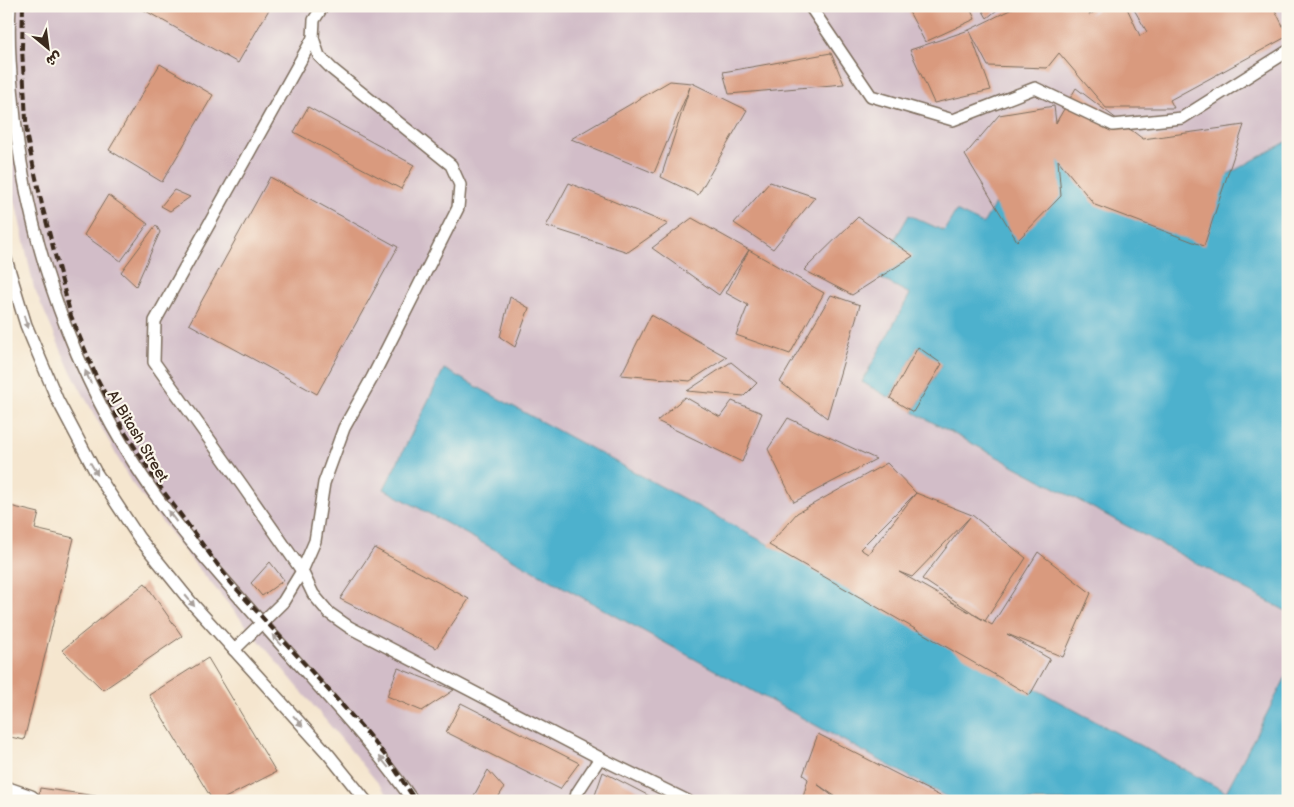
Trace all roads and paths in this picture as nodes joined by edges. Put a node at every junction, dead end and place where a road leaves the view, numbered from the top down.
1 (10, 6) edge
2 (323, 6) edge
3 (810, 6) edge
4 (313, 38) junction
5 (1288, 51) edge
6 (6, 259) edge
7 (302, 571) junction
8 (262, 624) junction
9 (234, 650) junction
10 (600, 758) junction
11 (6, 794) edge
12 (29, 801) edge
13 (366, 801) edge
14 (413, 801) edge
15 (575, 801) edge
16 (688, 801) edge

8 -> 1 lane, Al Bitash Street
2 - 4 lane
3 - 5 lane
4 - 7 lane
4 - 7 lane
6 -> 9 lane
7 - 8 lane
7 - 10 lane
8 - 9 lane
14 -> 8 lane, Al Bitash Street
9 -> 13 lane
10 - 15 lane
10 - 16 lane
11 - 12 street

